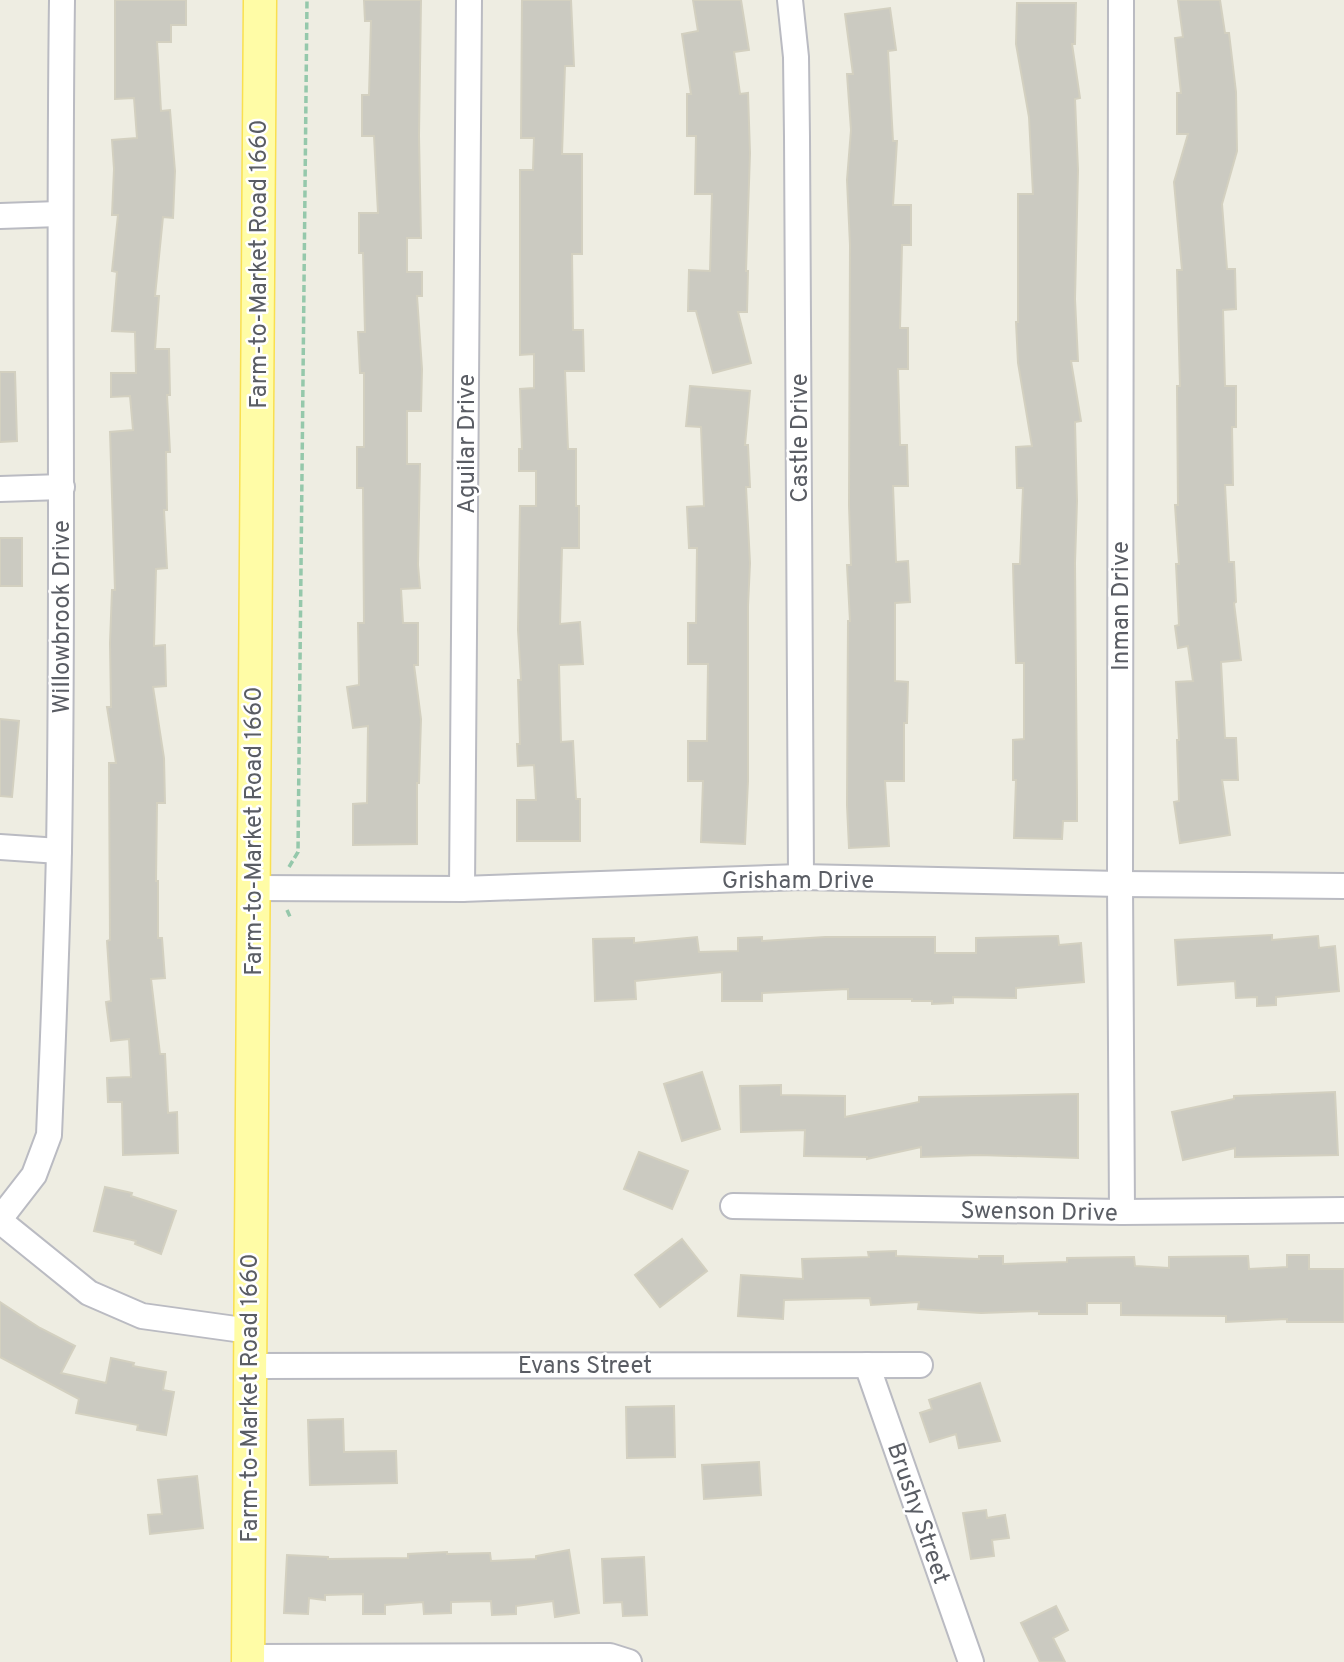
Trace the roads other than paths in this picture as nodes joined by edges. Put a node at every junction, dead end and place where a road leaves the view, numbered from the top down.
1 (62, 0) edge
2 (260, 0) edge
3 (469, 0) edge
4 (790, 0) edge
5 (1121, 0) edge
6 (59, 214) junction
7 (0, 216) edge
8 (62, 487) junction
9 (0, 489) edge
10 (0, 847) edge
11 (59, 850) junction
12 (802, 877) junction
13 (1120, 884) junction
14 (1344, 886) edge
15 (253, 888) junction
16 (462, 889) junction
17 (733, 1206) dead end
18 (1344, 1210) edge
19 (1122, 1212) junction
20 (0, 1220) edge
21 (250, 1331) junction
22 (867, 1365) junction
23 (920, 1365) dead end
24 (250, 1366) junction
25 (248, 1659) edge
26 (629, 1662) edge
27 (971, 1662) edge

1 - 6 street, Willowbrook Drive
2 - 15 main road, Farm-to-Market Road 1660
3 - 16 street, Aguilar Drive
4 - 12 street, Castle Drive
5 - 13 street, Inman Drive
6 - 7 street
6 - 8 street, Willowbrook Drive
8 - 9 street
8 - 11 street, Willowbrook Drive
10 - 11 street
11 - 20 street, Willowbrook Drive
12 - 13 street, Grisham Drive
12 - 16 street, Grisham Drive
13 - 14 street, Grisham Drive
13 - 19 street, Inman Drive
15 - 16 street, Grisham Drive
15 - 21 main road, Farm-to-Market Road 1660
17 - 19 street, Swenson Drive
18 - 19 street, Swenson Drive
20 - 21 street
21 - 24 main road, Farm-to-Market Road 1660
22 - 23 street, Evans Street
22 - 24 street, Evans Street
22 - 27 street, Brushy Street
24 - 25 main road, Farm-to-Market Road 1660
25 - 26 street

